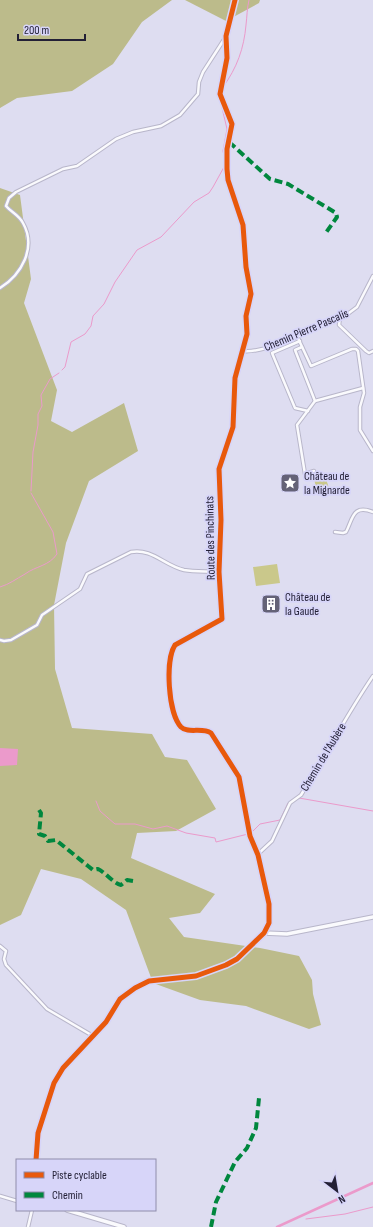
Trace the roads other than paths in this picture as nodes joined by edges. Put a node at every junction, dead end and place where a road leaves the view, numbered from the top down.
1 (235, 0) edge
2 (225, 38) junction
3 (373, 276) edge
4 (0, 288) edge
5 (340, 317) junction
6 (297, 336) junction
7 (300, 341) junction
8 (302, 347) junction
9 (243, 351) junction
10 (373, 351) edge
11 (311, 366) junction
12 (302, 369) junction
13 (363, 388) junction
14 (315, 401) junction
15 (308, 411) junction
16 (373, 451) edge
17 (314, 471) dead end
18 (373, 512) edge
19 (335, 532) dead end
20 (220, 572) junction
21 (0, 640) edge
22 (373, 676) edge
23 (257, 854) junction
24 (373, 917) edge
25 (264, 933) junction
26 (0, 946) edge
27 (93, 1036) junction
28 (36, 1159) edge
29 (0, 1196) edge
30 (16, 1201) edge
31 (32, 1211) edge
32 (70, 1211) edge
33 (28, 1227) edge
34 (124, 1227) edge

1 - 2 street, Route des Pinchinats
2 - 4 street
2 - 9 street, Route des Pinchinats
3 - 5 street, Chemin Pierre Pascalis
5 - 6 street, Chemin Pierre Pascalis
5 - 10 street
6 - 7 street
6 - 9 street, Chemin Pierre Pascalis
7 - 8 street
7 - 15 street
8 - 11 street
8 - 12 street
9 - 20 street, Route des Pinchinats
11 - 12 street
11 - 13 street
12 - 14 street
13 - 14 street
13 - 16 street
14 - 15 street
15 - 17 street
18 - 19 street
20 - 21 street
20 - 23 street, Route des Pinchinats
22 - 23 street, Chemin de l'Aubère
23 - 25 street, Route des Pinchinats
24 - 25 street
25 - 27 street, Route des Pinchinats
26 - 27 street
27 - 28 street, Route des Pinchinats
29 - 30 street
31 - 33 street
32 - 34 street

